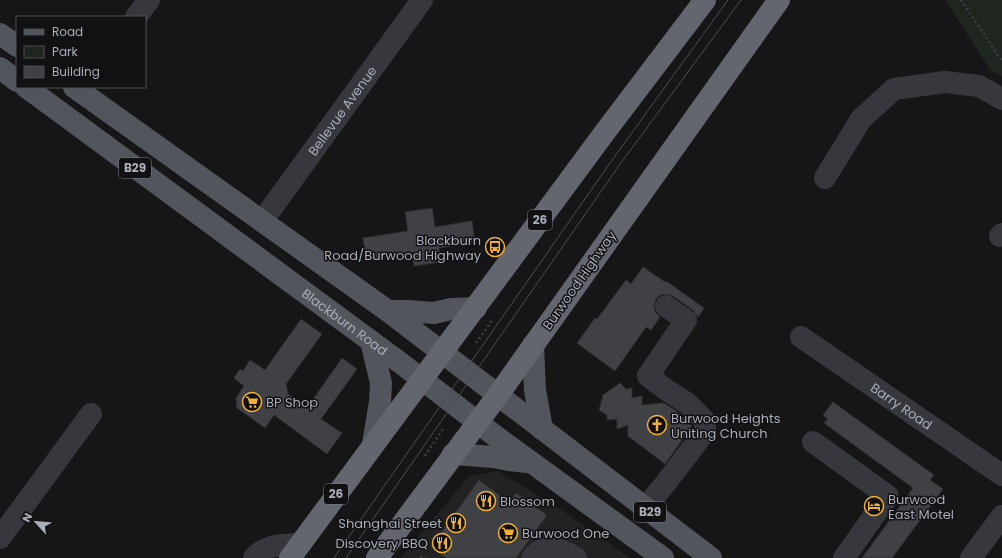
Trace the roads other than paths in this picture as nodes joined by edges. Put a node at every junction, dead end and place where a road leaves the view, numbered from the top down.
1 (149, 0) edge
2 (422, 0) edge
3 (705, 0) edge
4 (779, 0) edge
5 (137, 16) edge
6 (0, 34) edge
7 (16, 45) edge
8 (0, 68) edge
9 (16, 80) edge
10 (27, 88) edge
11 (80, 89) edge
12 (1002, 99) edge
13 (825, 178) dead end
14 (263, 220) junction
15 (666, 306) dead end
16 (388, 311) junction
17 (485, 313) junction
18 (801, 337) dead end
19 (371, 341) junction
20 (533, 345) junction
21 (442, 352) junction
22 (422, 379) junction
23 (498, 395) junction
24 (91, 414) dead end
25 (477, 422) junction
26 (542, 429) junction
27 (813, 442) dead end
28 (373, 444) junction
29 (454, 454) junction
30 (532, 463) junction
31 (1002, 475) edge
32 (645, 508) junction
33 (1002, 516) edge
34 (0, 538) edge
35 (295, 551) edge
36 (254, 558) edge
37 (377, 558) edge
38 (532, 558) edge
39 (576, 558) edge
40 (663, 558) edge
41 (711, 558) edge
42 (844, 558) edge
43 (971, 558) edge

1 - 5 street
2 - 14 street, Bellevue Avenue
3 - 17 highway, 26
4 - 20 highway, Burwood Highway
6 - 7 main road
8 - 9 main road
10 - 19 main road, Blackburn Road / B29
11 - 14 main road, B29
12 - 13 street
14 - 16 main road, B29
15 - 32 street
16 - 17 main road
16 - 21 main road, B29
17 - 21 highway, 26
18 - 31 street, Barry Road
19 - 22 main road, Blackburn Road / B29
19 - 28 main road
20 - 23 highway, Burwood Highway
20 - 26 main road
21 - 22 highway, 26
21 - 23 main road, B29
22 - 25 main road, Blackburn Road / B29
22 - 28 highway, 26
23 - 25 highway, Burwood Highway
23 - 26 main road, B29
24 - 34 street
25 - 29 highway, Burwood Highway
25 - 30 main road, Blackburn Road / B29
26 - 32 main road, B29
27 - 42 street
28 - 35 highway, 26
29 - 30 main road
29 - 37 highway, Burwood Highway
30 - 40 main road, Blackburn Road / B29
32 - 41 main road, B29
33 - 43 street
35 - 36 street
38 - 39 street

